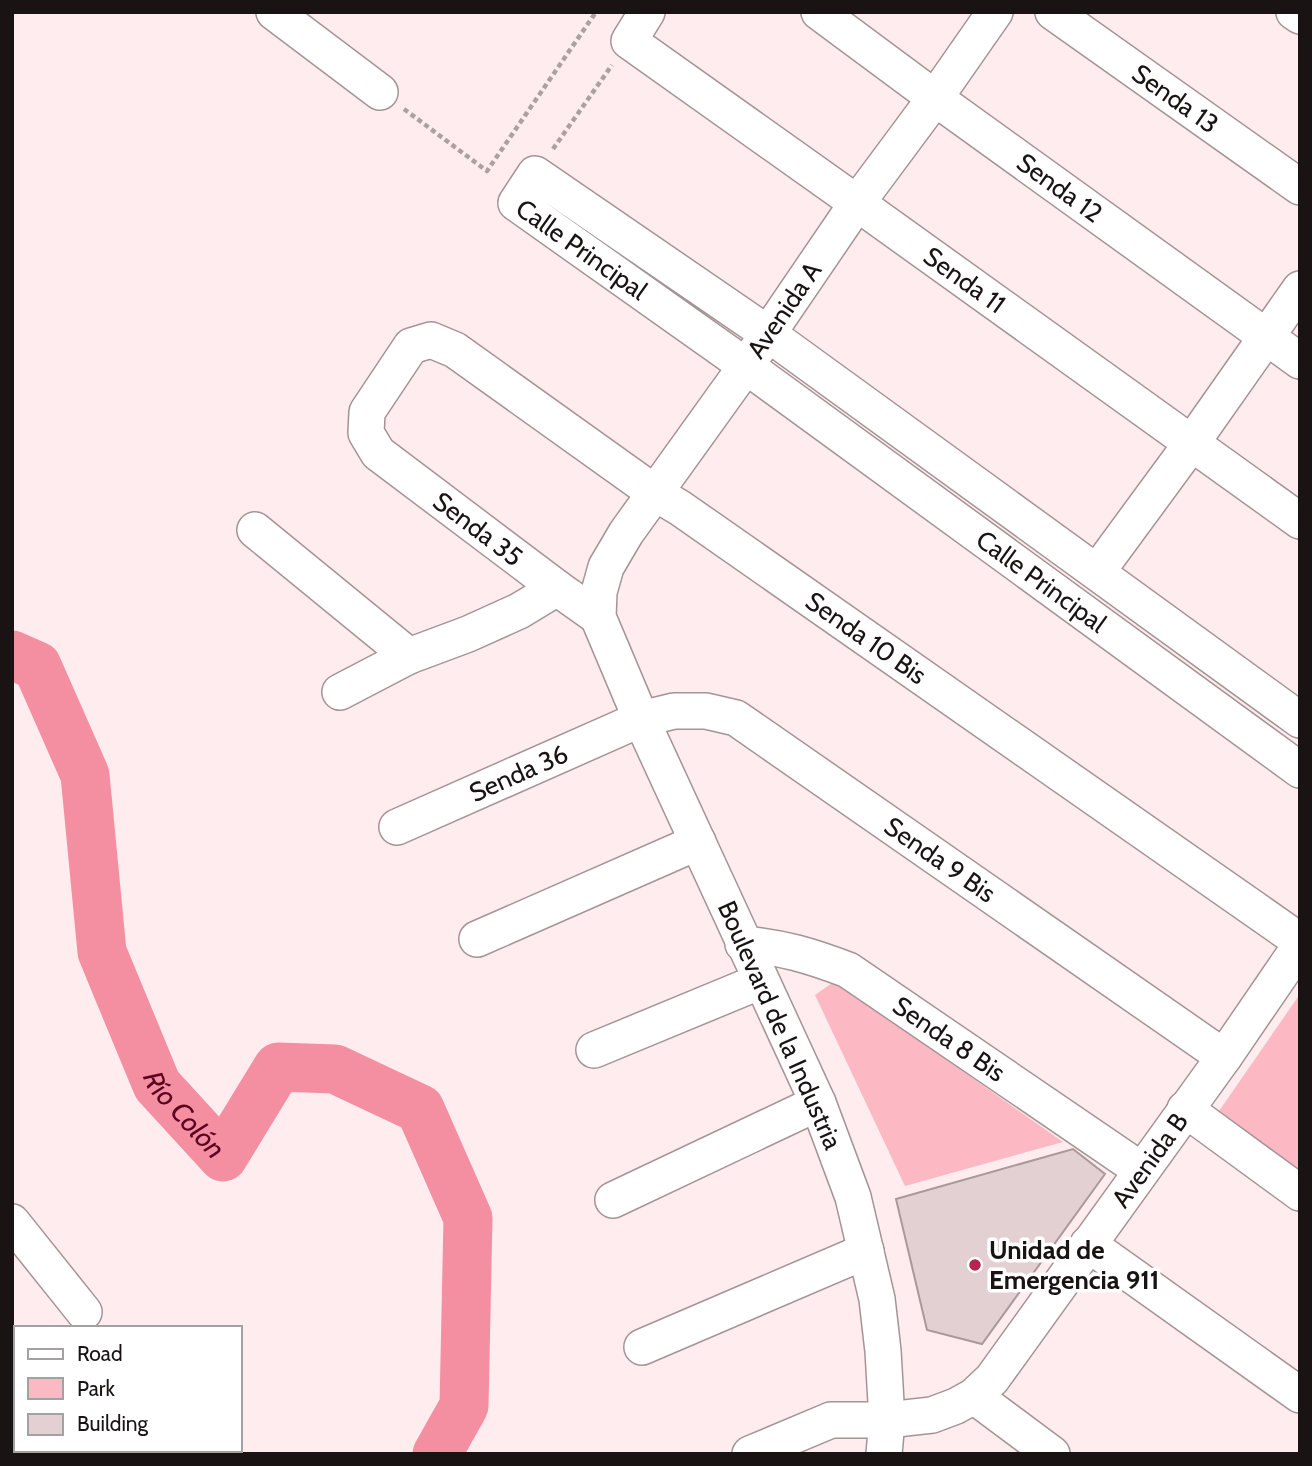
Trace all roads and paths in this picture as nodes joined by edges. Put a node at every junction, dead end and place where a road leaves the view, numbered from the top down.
1 (274, 12) edge
2 (596, 12) edge
3 (647, 12) edge
4 (818, 12) edge
5 (995, 12) edge
6 (1053, 12) edge
7 (1294, 12) edge
8 (1300, 16) edge
9 (629, 41) junction
10 (380, 92) joint
11 (934, 98) junction
12 (535, 174) junction
13 (1300, 187) edge
14 (858, 203) junction
15 (1300, 289) edge
16 (768, 333) junction
17 (1266, 337) junction
18 (430, 340) joint
19 (1300, 361) edge
20 (746, 366) junction
21 (1191, 443) junction
22 (655, 493) junction
23 (1300, 521) edge
24 (255, 530) dead end
25 (1097, 572) junction
26 (556, 588) junction
27 (598, 617) junction
28 (409, 656) junction
29 (340, 692) dead end
30 (641, 719) junction
31 (1300, 720) edge
32 (1300, 771) edge
33 (397, 827) dead end
34 (698, 842) junction
35 (477, 939) dead end
36 (743, 944) junction
37 (1296, 960) edge
38 (761, 981) junction
39 (594, 1050) dead end
40 (1224, 1057) junction
41 (818, 1103) junction
42 (1185, 1109) junction
43 (1141, 1170) junction
44 (1300, 1193) edge
45 (613, 1200) dead end
46 (12, 1222) edge
47 (1088, 1244) junction
48 (866, 1251) junction
49 (84, 1312) dead end
50 (642, 1347) dead end
51 (1300, 1395) edge
52 (974, 1396) junction
53 (886, 1437) edge
54 (750, 1454) edge
55 (1052, 1454) edge

1 - 10 street
2 - 10 path
3 - 9 street
4 - 11 street, Senda 12
5 - 11 street, Avenida A
6 - 13 street, Senda 13
7 - 8 street
9 - 12 path
9 - 14 street, Senda 11
11 - 14 street, Avenida A
11 - 17 street, Senda 12
12 - 16 street, Calle Principal
12 - 20 street, Calle Principal
14 - 16 street, Avenida A
14 - 21 street, Senda 11
15 - 17 street
16 - 20 street, Avenida A
16 - 25 street, Calle Principal
17 - 19 street, Senda 12
17 - 21 street
18 - 22 street, Senda 10 Bis
18 - 26 street, Senda 35
20 - 22 street, Avenida A
20 - 32 street, Calle Principal
21 - 23 street, Senda 11
21 - 25 street
22 - 27 street, Avenida A
22 - 37 street, Senda 10 Bis
24 - 28 street
25 - 31 street, Calle Principal
26 - 27 street, Senda 35
26 - 28 street
27 - 30 street, Boulevard de la Industria
28 - 29 street
30 - 33 street, Senda 36
30 - 34 street, Boulevard de la Industria
30 - 40 street, Senda 9 Bis
34 - 35 street
34 - 36 street, Boulevard de la Industria
36 - 38 street, Boulevard de la Industria
36 - 43 street, Senda 8 Bis
37 - 40 street, Avenida B
38 - 39 street
38 - 41 street, Boulevard de la Industria
40 - 42 street, Avenida B
41 - 45 street
41 - 48 street, Boulevard de la Industria
42 - 43 street, Avenida B
42 - 44 street
43 - 47 street, Avenida B
46 - 49 street
47 - 51 street
47 - 52 street, Avenida B
48 - 50 street
48 - 53 street, Boulevard de la Industria
52 - 53 street, Avenida B
52 - 55 street
53 - 54 street, Avenida B

